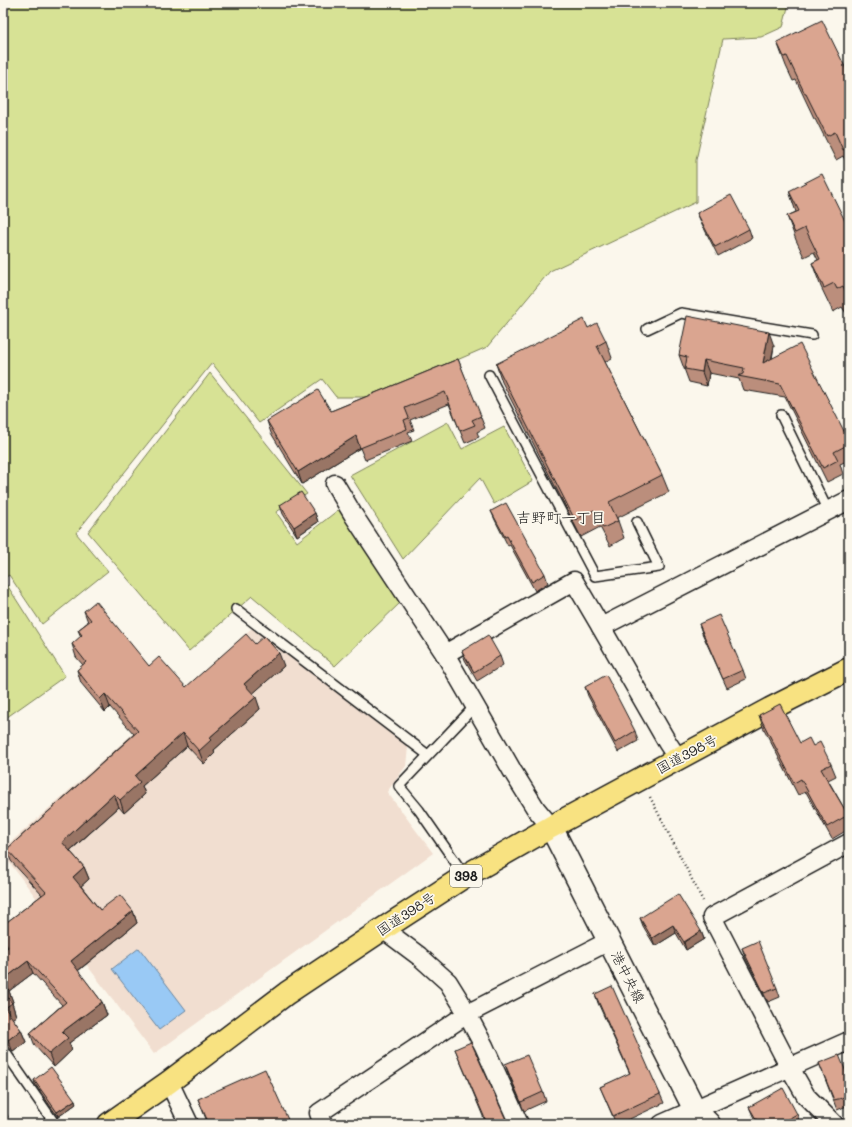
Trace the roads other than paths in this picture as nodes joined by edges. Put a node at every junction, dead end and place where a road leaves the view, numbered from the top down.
1 (647, 329) dead end
2 (812, 335) dead end
3 (489, 375) dead end
4 (781, 415) dead end
5 (335, 484) dead end
6 (849, 500) edge
7 (828, 511) junction
8 (637, 522) dead end
9 (236, 609) dead end
10 (601, 627) junction
11 (445, 654) junction
12 (849, 669) edge
13 (475, 706) junction
14 (428, 755) junction
15 (678, 759) junction
16 (551, 827) junction
17 (849, 843) edge
18 (465, 876) junction
19 (383, 929) junction
20 (609, 941) junction
21 (467, 1014) junction
22 (849, 1041) edge
23 (3, 1049) edge
24 (790, 1068) junction
25 (169, 1082) junction
26 (702, 1117) edge
27 (55, 1124) edge
28 (109, 1124) edge
29 (189, 1124) edge
30 (323, 1124) edge
31 (519, 1124) edge
32 (662, 1124) edge
33 (834, 1124) edge

1 - 2 lane
3 - 8 lane
4 - 7 lane
5 - 11 street
6 - 7 street
7 - 10 street
9 - 14 lane
10 - 11 street
10 - 15 street
11 - 13 street
12 - 15 highway, 国道398号 / 398
13 - 14 lane
13 - 16 street
14 - 18 lane
15 - 16 highway, 国道398号 / 398
16 - 18 highway, 国道398号 / 398
16 - 20 street, 港中央線
17 - 24 street
18 - 19 highway, 国道398号 / 398
19 - 21 street
19 - 25 highway, 国道398号 / 398
20 - 21 street
20 - 26 street, 港中央線
21 - 30 street
21 - 31 street
22 - 24 street
23 - 27 lane
24 - 26 street
24 - 33 street
25 - 28 highway, 国道398号 / 398
25 - 29 street
26 - 32 street

